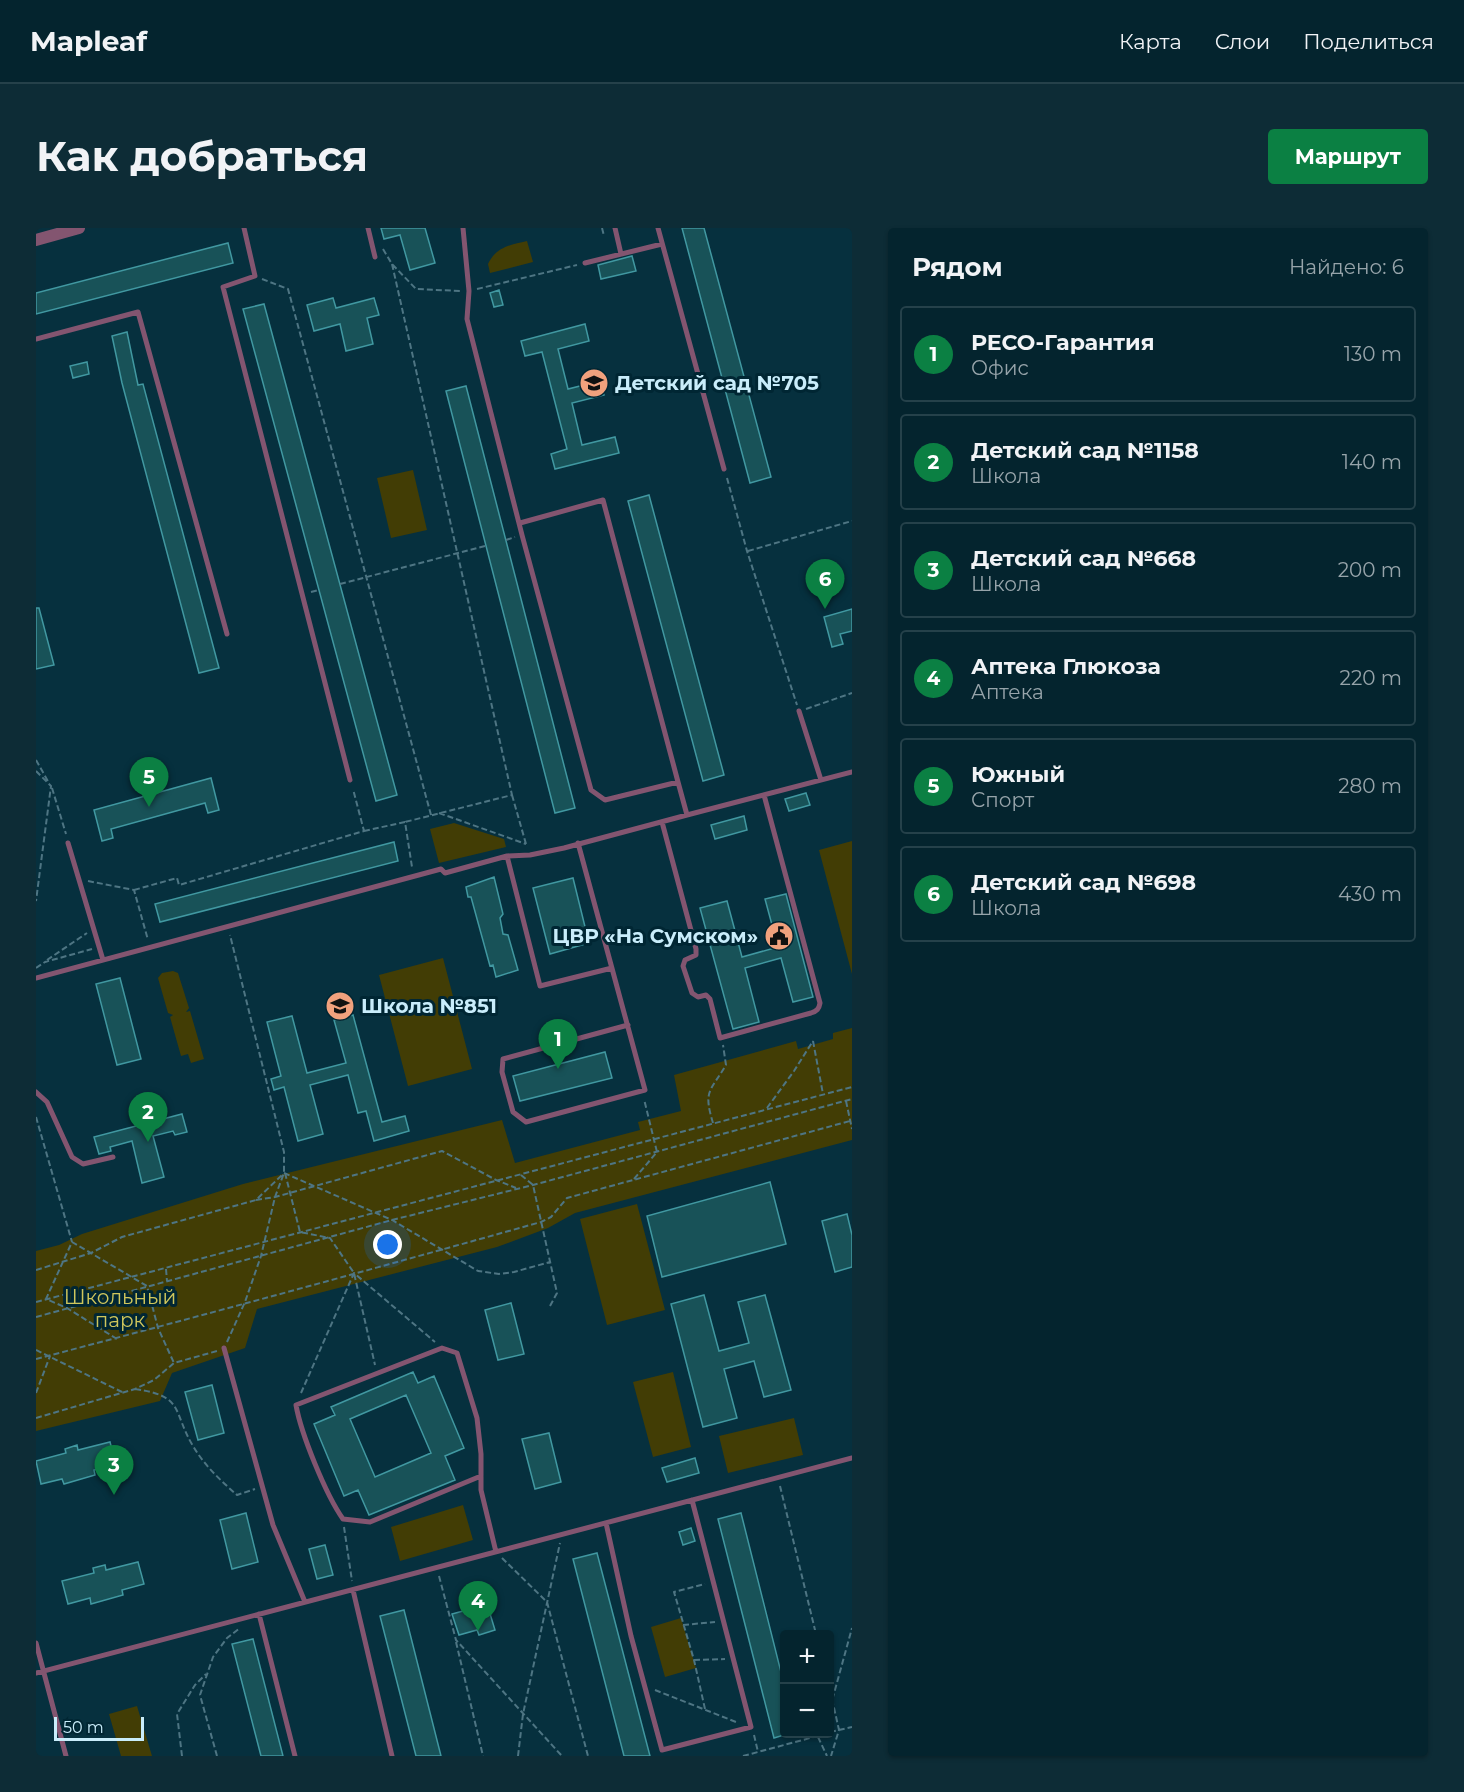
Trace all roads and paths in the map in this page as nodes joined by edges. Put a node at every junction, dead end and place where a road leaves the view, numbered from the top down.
1 (79, 228) edge
2 (244, 228) edge
3 (368, 228) edge
4 (463, 228) edge
5 (602, 228) edge
6 (615, 228) edge
7 (658, 228) edge
8 (604, 236) dead end
9 (36, 240) edge
10 (662, 244) junction
11 (621, 254) junction
12 (375, 257) dead end
13 (585, 263) dead end
14 (392, 264) dead end
15 (255, 276) junction
16 (36, 339) edge
17 (724, 469) joint
18 (852, 521) edge
19 (520, 523) junction
20 (485, 546) dead end
21 (747, 551) junction
22 (456, 554) junction
23 (368, 577) junction
24 (340, 584) dead end
25 (227, 634) dead end
26 (852, 693) edge
27 (799, 711) junction
28 (36, 760) edge
29 (36, 771) edge
30 (852, 772) edge
31 (351, 780) joint
32 (821, 780) junction
33 (678, 782) junction
34 (51, 786) junction
35 (512, 795) junction
36 (764, 795) junction
37 (439, 813) junction
38 (431, 815) junction
39 (687, 815) junction
40 (405, 822) junction
41 (662, 822) junction
42 (364, 831) junction
43 (68, 843) joint
44 (526, 843) junction
45 (578, 843) junction
46 (530, 855) junction
47 (507, 856) junction
48 (414, 876) junction
49 (79, 880) junction
50 (134, 890) junction
51 (36, 902) edge
52 (227, 926) junction
53 (94, 929) junction
54 (99, 946) junction
55 (150, 947) junction
56 (103, 960) junction
57 (45, 962) junction
58 (36, 968) edge
59 (612, 968) junction
60 (36, 978) edge
61 (628, 1025) junction
62 (720, 1038) junction
63 (852, 1087) edge
64 (645, 1090) junction
65 (36, 1092) edge
66 (823, 1094) junction
67 (852, 1099) edge
68 (846, 1101) junction
69 (765, 1109) junction
70 (36, 1117) edge
71 (850, 1121) junction
72 (713, 1123) junction
73 (852, 1129) edge
74 (654, 1138) junction
75 (657, 1152) junction
76 (113, 1157) dead end
77 (284, 1173) junction
78 (520, 1175) junction
79 (496, 1180) junction
80 (634, 1180) junction
81 (312, 1185) junction
82 (533, 1185) junction
83 (516, 1188) junction
84 (290, 1192) junction
85 (275, 1197) junction
86 (256, 1200) junction
87 (374, 1212) junction
88 (392, 1220) junction
89 (541, 1222) junction
90 (300, 1232) junction
91 (330, 1238) junction
92 (72, 1242) junction
93 (265, 1242) junction
94 (441, 1250) junction
95 (91, 1253) junction
96 (261, 1256) junction
97 (62, 1262) junction
98 (550, 1262) junction
99 (166, 1268) junction
100 (36, 1270) edge
101 (354, 1273) junction
102 (130, 1277) junction
103 (166, 1281) junction
104 (147, 1286) junction
105 (46, 1299) junction
106 (36, 1302) edge
107 (245, 1302) junction
108 (550, 1306) dead end
109 (67, 1308) junction
110 (36, 1317) edge
111 (159, 1328) junction
112 (117, 1339) junction
113 (224, 1348) junction
114 (442, 1348) junction
115 (36, 1350) edge
116 (50, 1356) junction
117 (36, 1359) edge
118 (174, 1363) junction
119 (377, 1374) junction
120 (135, 1389) junction
121 (122, 1392) junction
122 (36, 1393) edge
123 (296, 1405) junction
124 (36, 1418) edge
125 (852, 1458) edge
126 (481, 1476) junction
127 (778, 1478) junction
128 (262, 1485) junction
129 (692, 1500) junction
130 (343, 1519) junction
131 (606, 1522) junction
132 (561, 1534) junction
133 (496, 1552) junction
134 (437, 1567) junction
135 (706, 1584) dead end
136 (353, 1590) junction
137 (305, 1602) junction
138 (548, 1602) junction
139 (259, 1614) junction
140 (724, 1621) junction
141 (683, 1625) junction
142 (243, 1626) dead end
143 (852, 1628) edge
144 (815, 1630) edge
145 (456, 1640) junction
146 (36, 1644) edge
147 (734, 1659) junction
148 (694, 1660) junction
149 (44, 1670) junction
150 (208, 1672) junction
151 (36, 1673) edge
152 (644, 1686) junction
153 (834, 1695) edge
154 (705, 1709) junction
155 (834, 1710) edge
156 (523, 1714) junction
157 (852, 1726) edge
158 (749, 1727) junction
159 (839, 1730) junction
160 (834, 1731) edge
161 (805, 1738) edge
162 (817, 1738) edge
163 (758, 1752) junction
164 (66, 1756) edge
165 (182, 1756) edge
166 (217, 1756) edge
167 (296, 1756) edge
168 (392, 1756) edge
169 (483, 1756) edge
170 (518, 1756) edge
171 (562, 1756) edge
172 (588, 1756) edge
173 (743, 1756) edge
174 (829, 1756) edge

1 - 9 street
2 - 15 lane
3 - 12 lane
4 - 19 lane
5 - 8 path
6 - 11 lane
7 - 10 lane
10 - 11 lane
10 - 17 lane
11 - 13 lane
14 - 22 path
15 - 23 path
15 - 31 lane
16 - 25 lane
17 - 21 path
18 - 21 path
19 - 33 lane
19 - 33 lane
20 - 22 path
21 - 27 path
22 - 23 path
22 - 35 path
23 - 24 path
23 - 38 path
26 - 27 path
27 - 32 lane
28 - 34 path
29 - 34 path
30 - 32 lane
31 - 42 path
32 - 36 lane
33 - 39 lane
34 - 43 path
34 - 51 path
35 - 37 path
35 - 44 path
36 - 39 lane
36 - 62 lane
37 - 38 path
37 - 44 path
38 - 40 path
39 - 41 lane
40 - 42 path
40 - 48 path
41 - 45 lane
41 - 62 lane
42 - 50 path
43 - 49 lane
44 - 46 path
45 - 46 lane
45 - 59 lane
46 - 47 lane
47 - 48 lane
47 - 59 lane
48 - 52 lane
49 - 50 path
49 - 53 lane
50 - 55 path
52 - 55 lane
52 - 77 path
53 - 54 lane
53 - 57 path
54 - 56 lane
54 - 57 path
55 - 56 lane
56 - 60 lane
57 - 58 path
59 - 61 lane
61 - 64 lane
61 - 64 lane
62 - 72 path
63 - 66 path
64 - 74 path
65 - 76 lane
66 - 69 path
66 - 69 path
67 - 68 path
68 - 71 path
68 - 75 path
69 - 72 path
70 - 92 path
71 - 73 path
71 - 80 path
72 - 74 path
74 - 75 path
74 - 78 path
75 - 80 path
75 - 82 path
77 - 81 path
77 - 84 path
77 - 85 path
77 - 86 path
78 - 79 path
78 - 82 path
79 - 81 path
79 - 83 path
79 - 87 path
80 - 89 path
81 - 84 path
81 - 87 path
82 - 83 path
82 - 89 path
83 - 88 path
84 - 85 path
84 - 90 path
85 - 86 path
85 - 93 path
86 - 95 path
87 - 88 path
87 - 90 path
88 - 91 path
88 - 94 path
89 - 94 path
89 - 98 path
90 - 91 path
90 - 93 path
91 - 96 path
91 - 101 path
92 - 95 path
92 - 97 path
93 - 96 path
93 - 99 path
94 - 98 path
94 - 101 path
95 - 97 path
95 - 102 path
96 - 103 path
96 - 107 path
97 - 100 path
97 - 105 path
98 - 108 path
99 - 102 path
99 - 103 path
101 - 107 path
101 - 114 path
101 - 119 path
101 - 123 path
102 - 104 path
102 - 105 path
103 - 104 path
104 - 109 path
104 - 111 path
105 - 106 path
105 - 109 path
107 - 111 path
107 - 113 path
109 - 110 path
109 - 112 path
111 - 112 path
111 - 118 path
112 - 116 path
113 - 118 path
113 - 128 lane
114 - 119 lane
114 - 126 lane
115 - 116 path
116 - 117 path
116 - 121 path
116 - 122 path
118 - 120 path
119 - 123 lane
120 - 121 path
120 - 128 path
121 - 124 path
123 - 130 lane
125 - 127 lane
126 - 130 lane
126 - 133 lane
127 - 129 lane
127 - 144 path
128 - 137 lane
129 - 131 lane
129 - 140 lane
130 - 136 path
131 - 132 lane
131 - 152 lane
132 - 133 lane
132 - 138 path
133 - 134 lane
133 - 138 path
134 - 136 lane
134 - 145 path
135 - 141 path
136 - 137 lane
136 - 168 lane
137 - 139 lane
138 - 156 path
138 - 172 path
139 - 149 lane
139 - 167 lane
140 - 141 path
140 - 147 lane
141 - 148 path
142 - 150 path
143 - 153 path
145 - 156 path
145 - 169 path
146 - 149 lane
147 - 148 path
147 - 158 lane
148 - 154 path
149 - 151 lane
149 - 164 lane
150 - 165 path
150 - 166 path
152 - 154 path
152 - 158 lane
154 - 158 path
155 - 159 path
156 - 170 path
156 - 171 path
157 - 159 path
158 - 163 path
159 - 160 path
159 - 174 path
161 - 163 path
162 - 174 path
163 - 173 path

